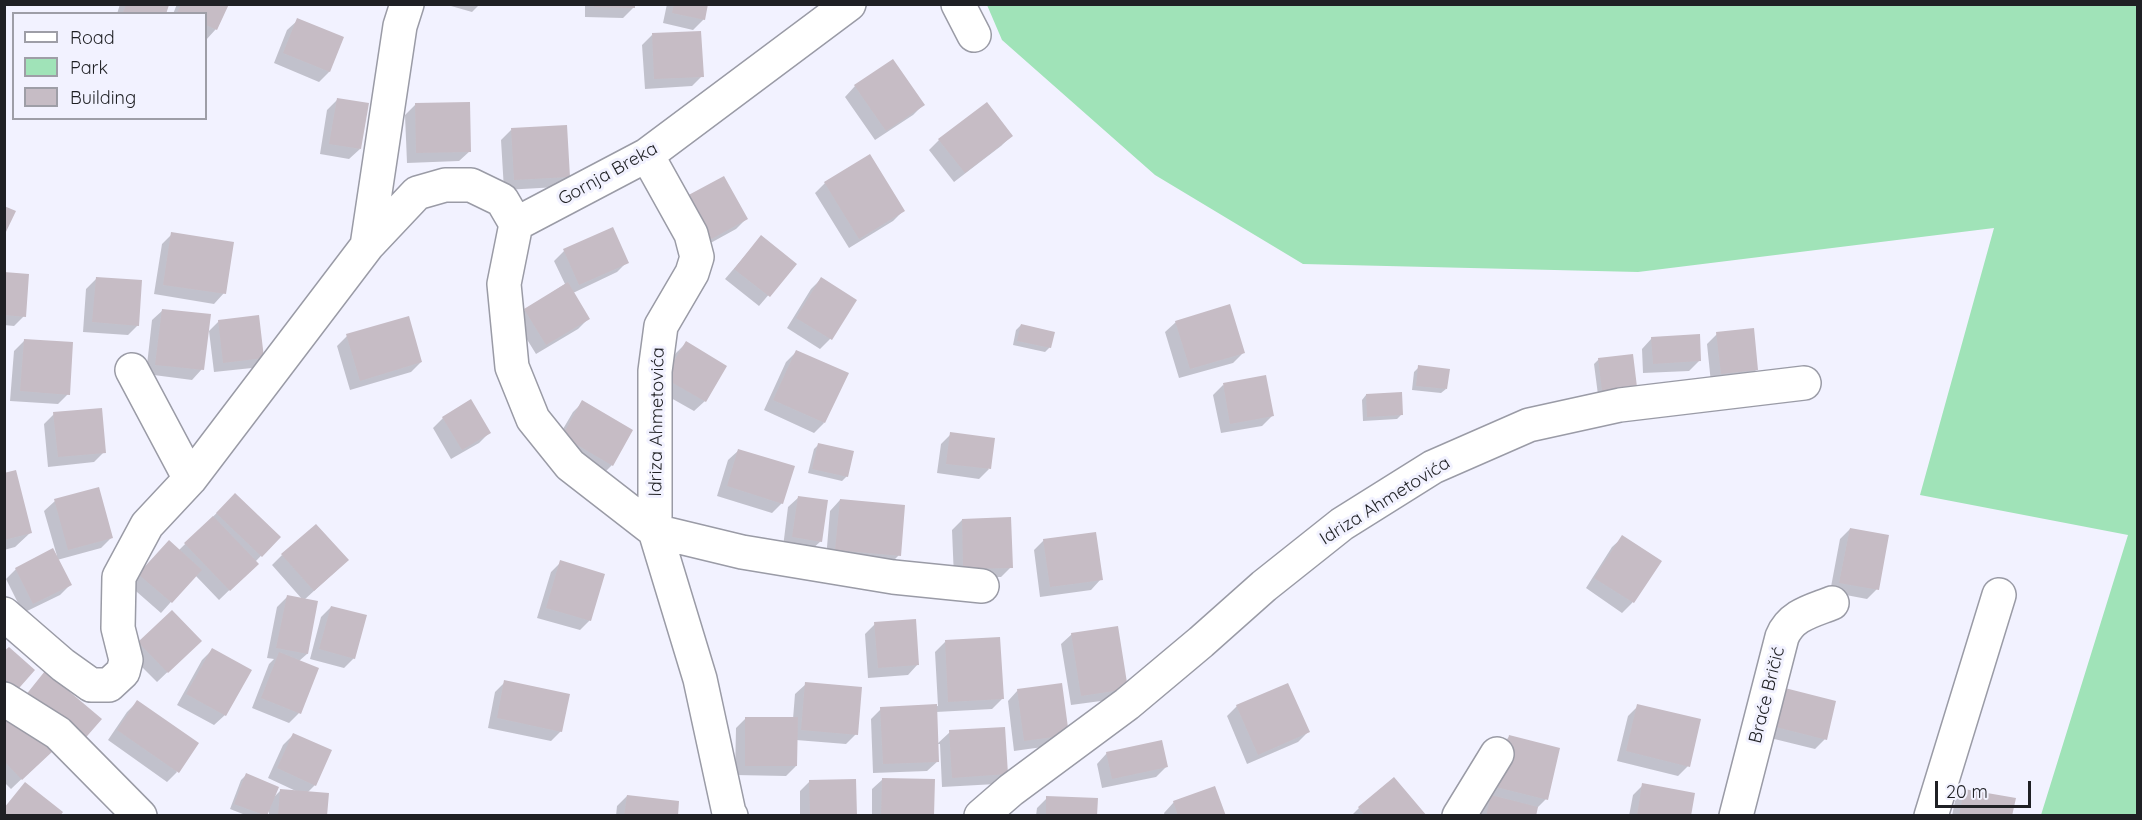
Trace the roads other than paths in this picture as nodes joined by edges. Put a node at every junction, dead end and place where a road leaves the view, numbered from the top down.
1 (849, 4) edge
2 (958, 4) edge
3 (399, 12) edge
4 (974, 34) dead end
5 (646, 155) junction
6 (516, 224) junction
7 (367, 246) junction
8 (132, 370) dead end
9 (1804, 383) dead end
10 (190, 479) junction
11 (655, 531) junction
12 (982, 586) dead end
13 (1999, 596) dead end
14 (1832, 603) dead end
15 (4, 614) edge
16 (4, 699) edge
17 (1497, 754) dead end
18 (140, 816) edge
19 (731, 816) edge
20 (981, 816) edge
21 (1459, 816) edge
22 (1736, 816) edge
23 (1930, 816) edge

1 - 5 street, Gornja Breka
2 - 4 street
3 - 7 street
5 - 6 street, Gornja Breka
5 - 11 street, Idriza Ahmetovića
6 - 7 street
6 - 11 street, Idriza Ahmetovića
7 - 10 street
8 - 10 street
9 - 20 street, Idriza Ahmetovića
10 - 15 street
11 - 12 street, Idriza Ahmetovića
11 - 19 street, Idriza Ahmetovića
13 - 23 street
14 - 22 street, Braće Bričić
16 - 18 street
17 - 21 street

